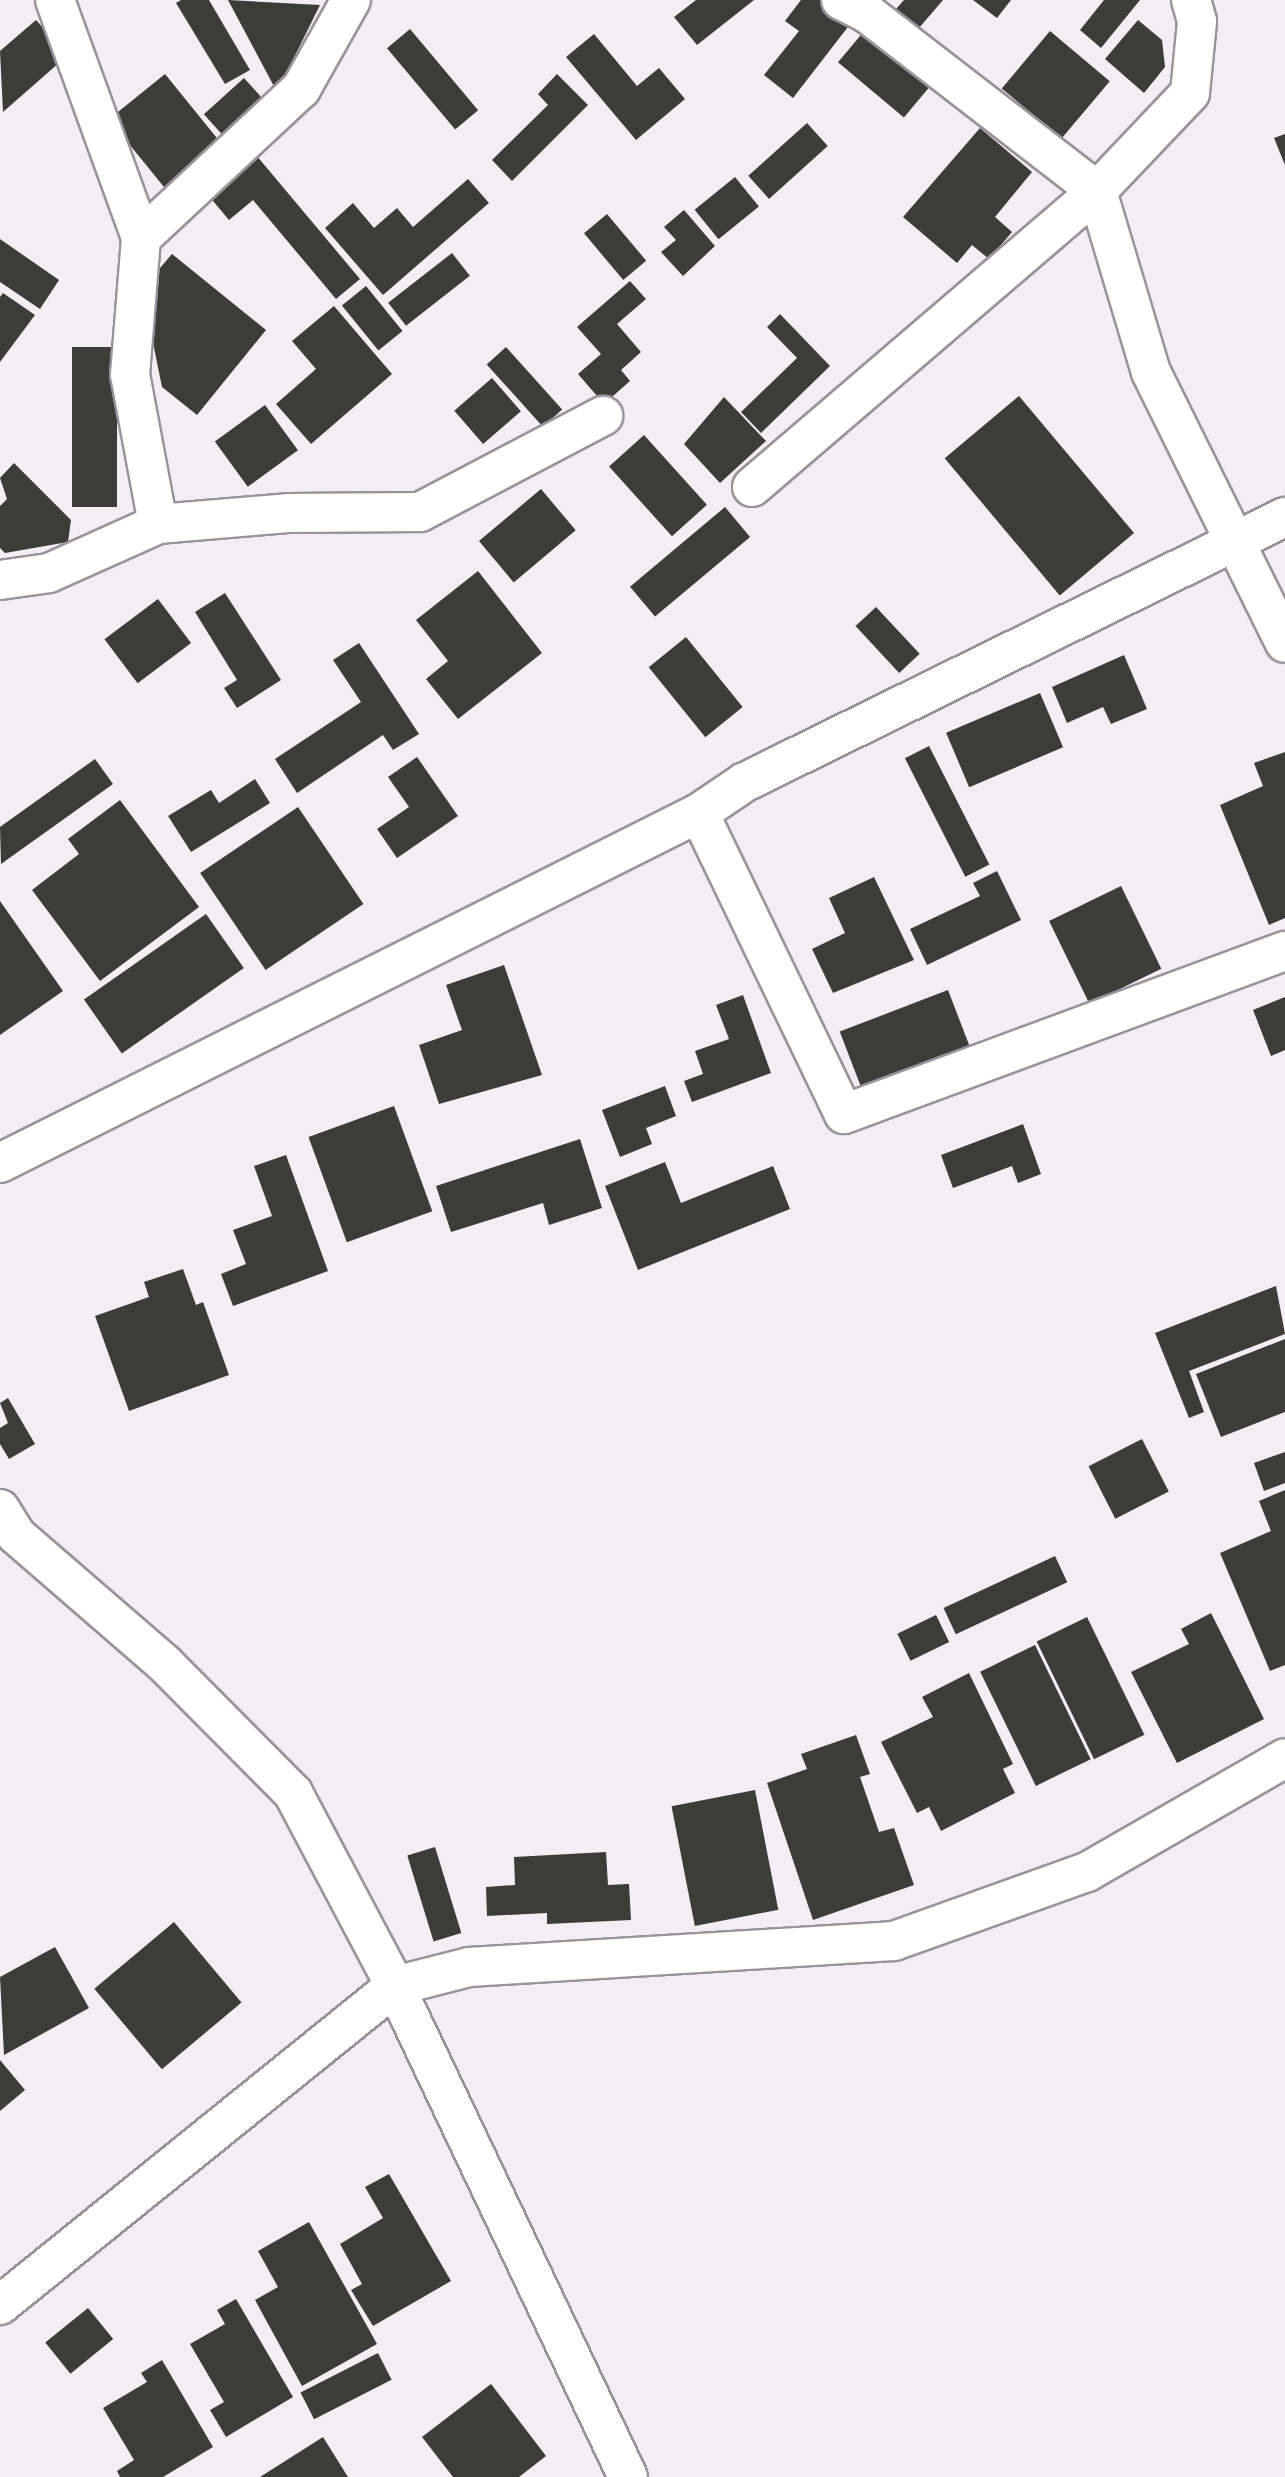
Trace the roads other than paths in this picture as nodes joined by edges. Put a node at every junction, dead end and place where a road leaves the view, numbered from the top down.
1 (55, 0) edge
2 (351, 0) edge
3 (841, 0) edge
4 (1191, 0) edge
5 (1097, 191) junction
6 (141, 238) junction
7 (603, 416) dead end
8 (752, 487) dead end
9 (1285, 517) edge
10 (158, 524) junction
11 (1233, 539) junction
12 (0, 580) edge
13 (1285, 643) edge
14 (699, 813) junction
15 (1285, 951) edge
16 (0, 1163) edge
17 (5, 1530) edge
18 (1285, 1758) edge
19 (395, 1986) junction
20 (0, 2305) edge
21 (628, 2477) edge

1 - 6 street
2 - 6 street
3 - 5 street
4 - 5 street
5 - 8 street
5 - 11 street
6 - 10 street
7 - 10 street
9 - 11 street
10 - 12 street
11 - 13 street
11 - 14 street
14 - 15 street
14 - 16 street
17 - 19 street
18 - 19 street
19 - 20 street
19 - 21 street

